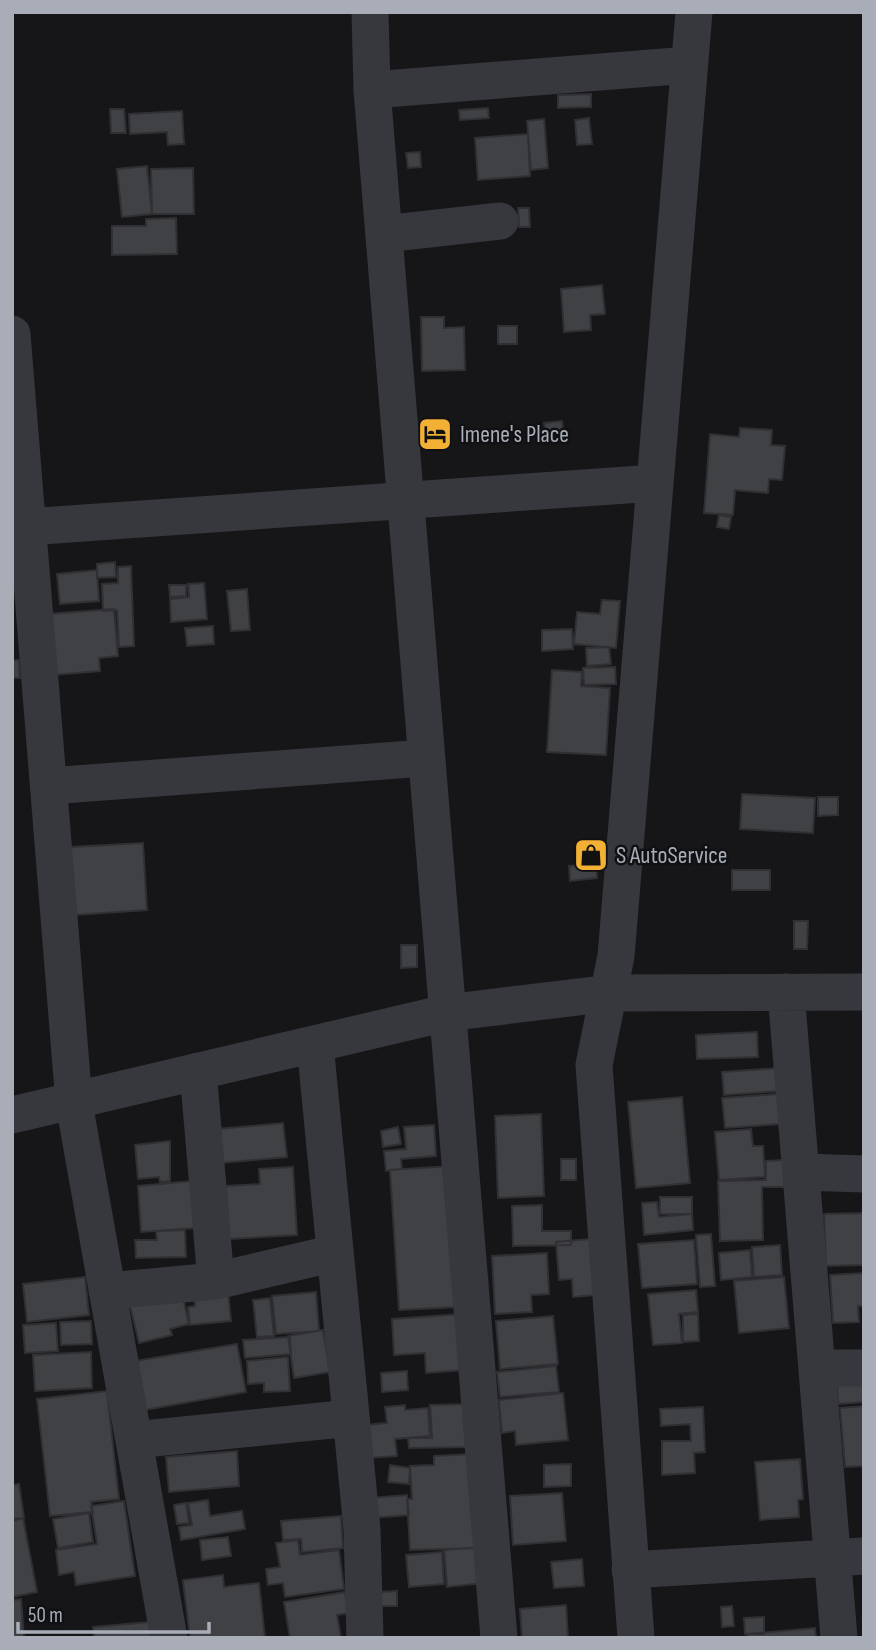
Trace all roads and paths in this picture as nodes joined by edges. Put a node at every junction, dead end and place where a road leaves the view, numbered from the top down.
1 (370, 12) edge
2 (694, 12) edge
3 (689, 65) junction
4 (372, 90) junction
5 (500, 221) dead end
6 (384, 234) junction
7 (12, 334) edge
8 (655, 483) junction
9 (405, 500) junction
10 (20, 527) edge
11 (425, 758) junction
12 (49, 786) junction
13 (786, 992) junction
14 (864, 992) edge
15 (611, 993) junction
16 (446, 1013) junction
17 (314, 1044) junction
18 (198, 1070) junction
19 (74, 1103) junction
20 (12, 1115) edge
21 (802, 1172) junction
22 (864, 1174) edge
23 (335, 1253) junction
24 (216, 1281) junction
25 (107, 1290) junction
26 (817, 1368) junction
27 (864, 1368) edge
28 (351, 1418) junction
29 (134, 1440) junction
30 (848, 1556) edge
31 (630, 1570) junction
32 (169, 1638) edge
33 (365, 1638) edge
34 (499, 1638) edge
35 (636, 1638) edge
36 (839, 1638) edge

1 - 4 street
2 - 3 street
3 - 4 street
3 - 8 street
4 - 6 street
5 - 6 street
6 - 9 street
7 - 10 street
8 - 9 street
8 - 15 street
9 - 10 street
9 - 11 street
10 - 12 street
11 - 12 street
11 - 16 street
12 - 19 street
13 - 14 street
13 - 15 street
13 - 21 street
15 - 16 street
15 - 31 street
16 - 17 street
16 - 34 street
17 - 18 street
17 - 23 street
18 - 19 street
18 - 24 street
19 - 20 street
19 - 25 street
21 - 22 street
21 - 26 street
23 - 24 street
23 - 28 street
24 - 25 street
25 - 29 street
26 - 27 street
26 - 30 street
28 - 29 street
28 - 33 street
29 - 32 street
30 - 31 street
30 - 36 street
31 - 35 street

